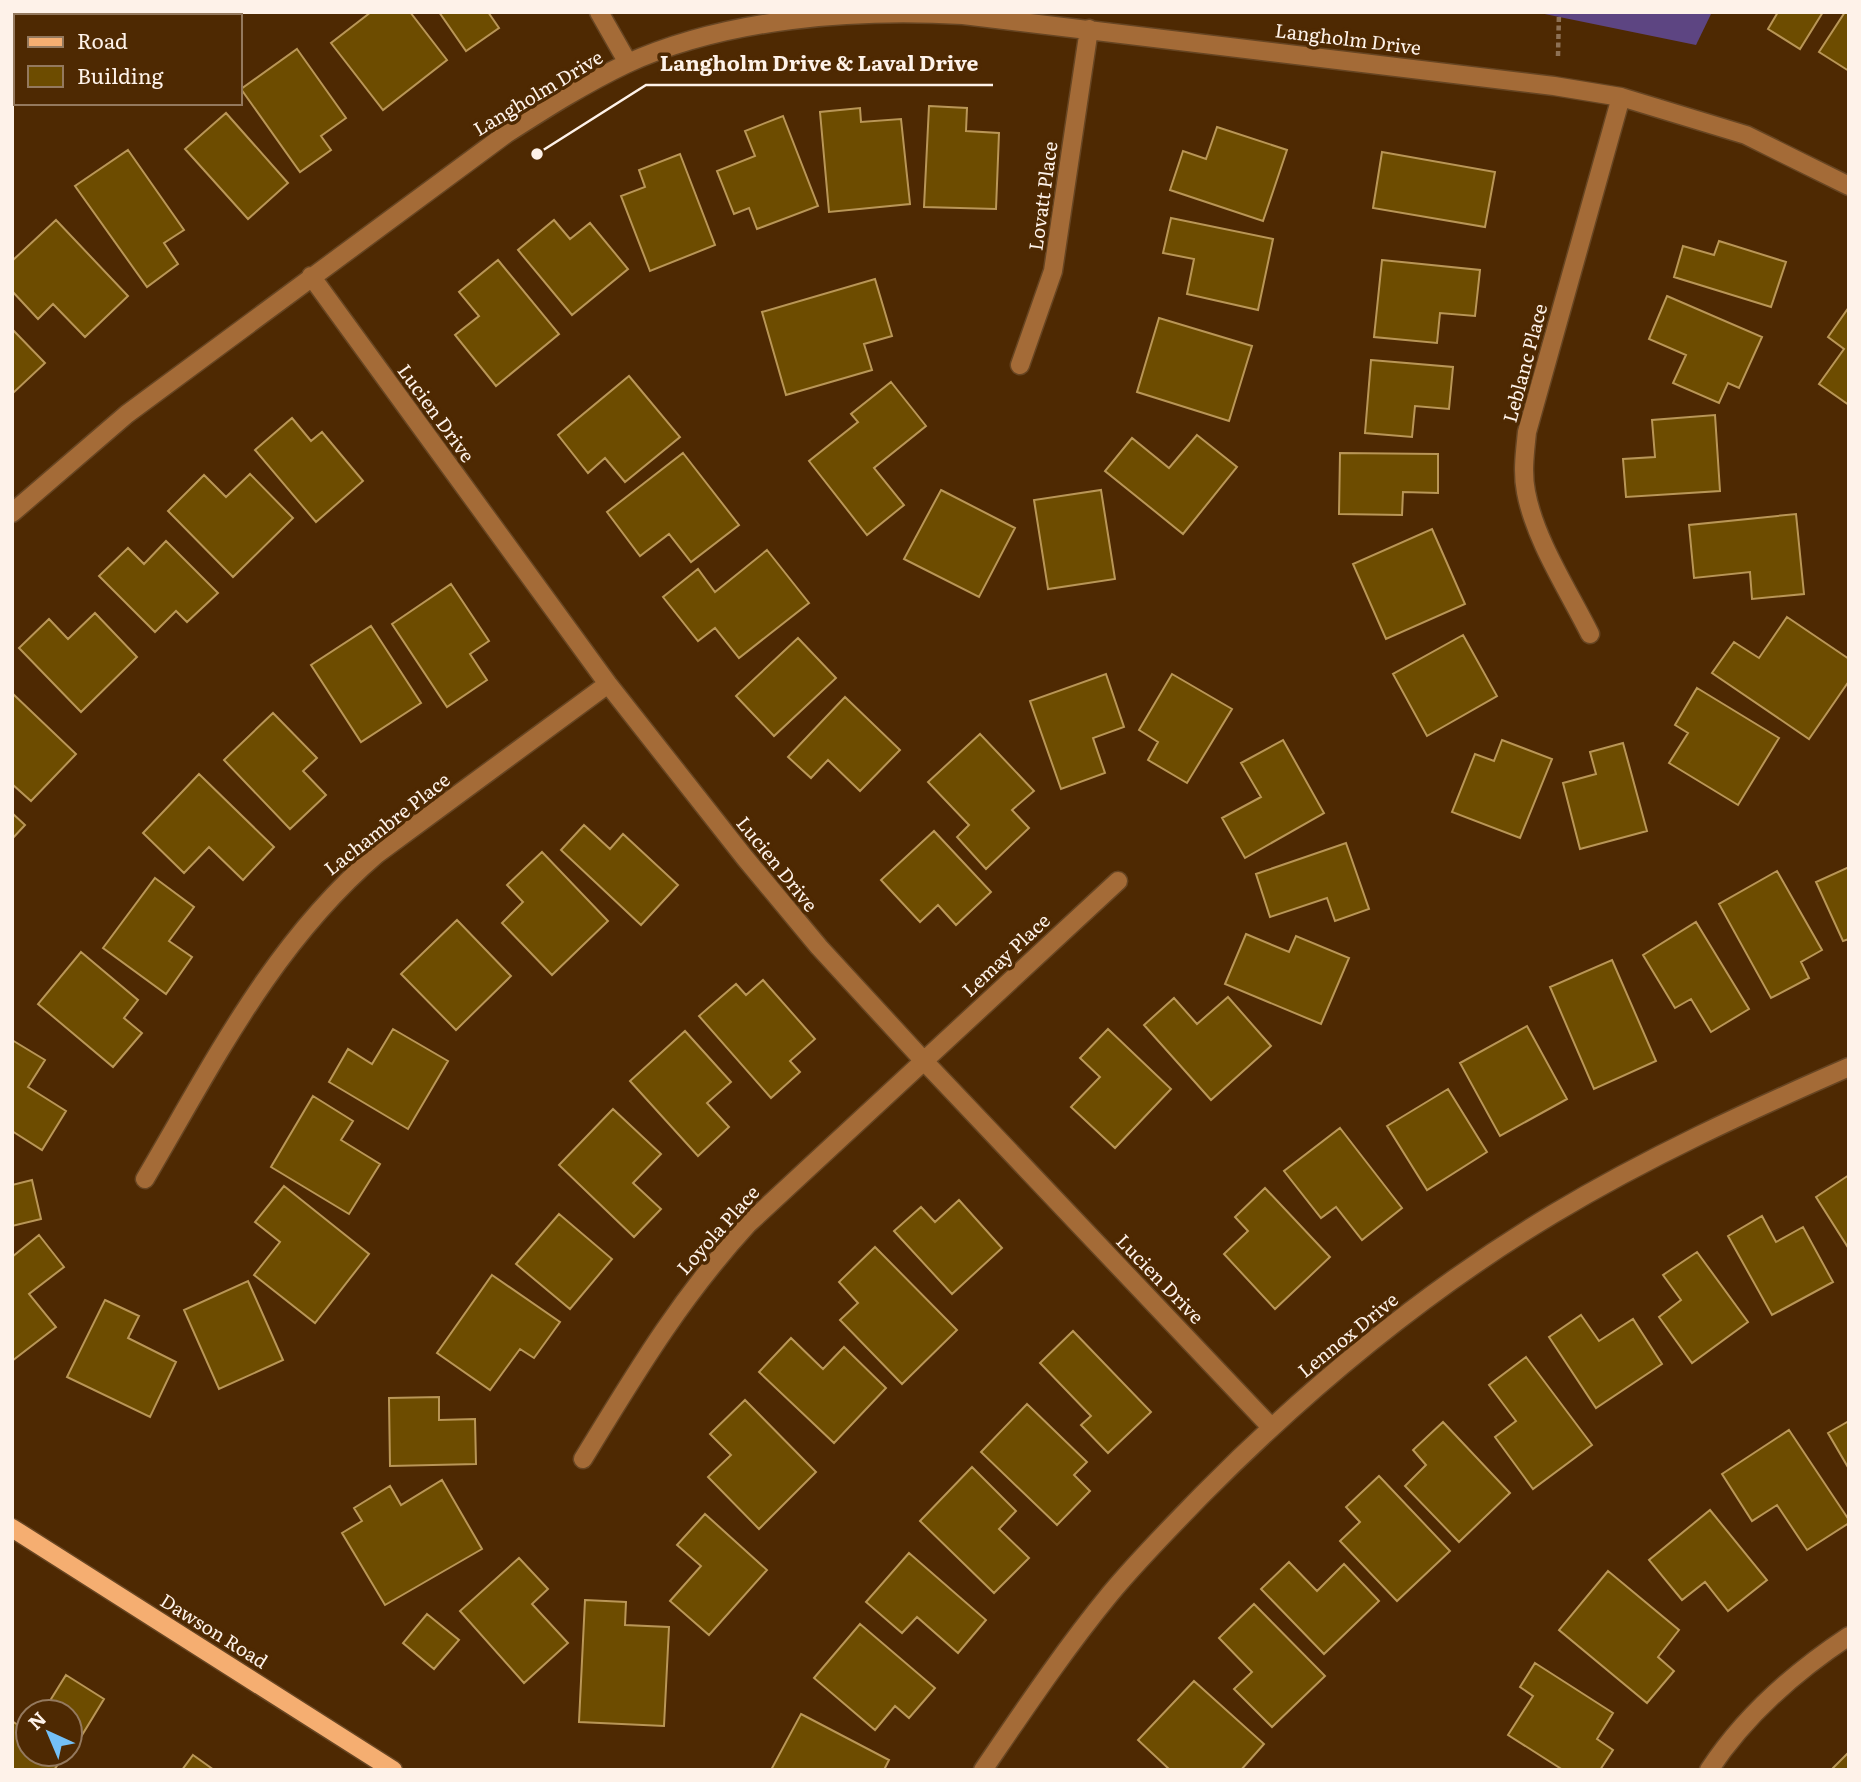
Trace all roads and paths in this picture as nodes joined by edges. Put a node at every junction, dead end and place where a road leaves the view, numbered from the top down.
1 (599, 12) edge
2 (1559, 12) edge
3 (1089, 29) junction
4 (1558, 56) dead end
5 (628, 63) junction
6 (1621, 97) junction
7 (1849, 186) edge
8 (312, 276) junction
9 (1020, 365) dead end
10 (12, 513) edge
11 (1590, 634) dead end
12 (608, 684) junction
13 (1118, 881) dead end
14 (923, 1060) junction
15 (1849, 1067) edge
16 (145, 1179) dead end
17 (1271, 1427) junction
18 (583, 1460) dead end
19 (12, 1528) edge
20 (1849, 1636) edge
21 (393, 1770) edge
22 (984, 1770) edge
23 (1709, 1770) edge

1 - 5 street
2 - 4 path
3 - 5 street, Langholm Drive
3 - 6 street, Langholm Drive
3 - 9 street, Lovatt Place
5 - 8 street, Langholm Drive
6 - 7 street, Langholm Drive
6 - 11 street, Leblanc Place
8 - 10 street, Langholm Drive
8 - 12 street, Lucien Drive
12 - 14 street, Lucien Drive
12 - 16 street, Lachambre Place
13 - 14 street, Lemay Place
14 - 17 street, Lucien Drive
14 - 18 street, Loyola Place
15 - 17 street, Lennox Drive
17 - 22 street, Lennox Drive
19 - 21 main road, Dawson Road
20 - 23 street

